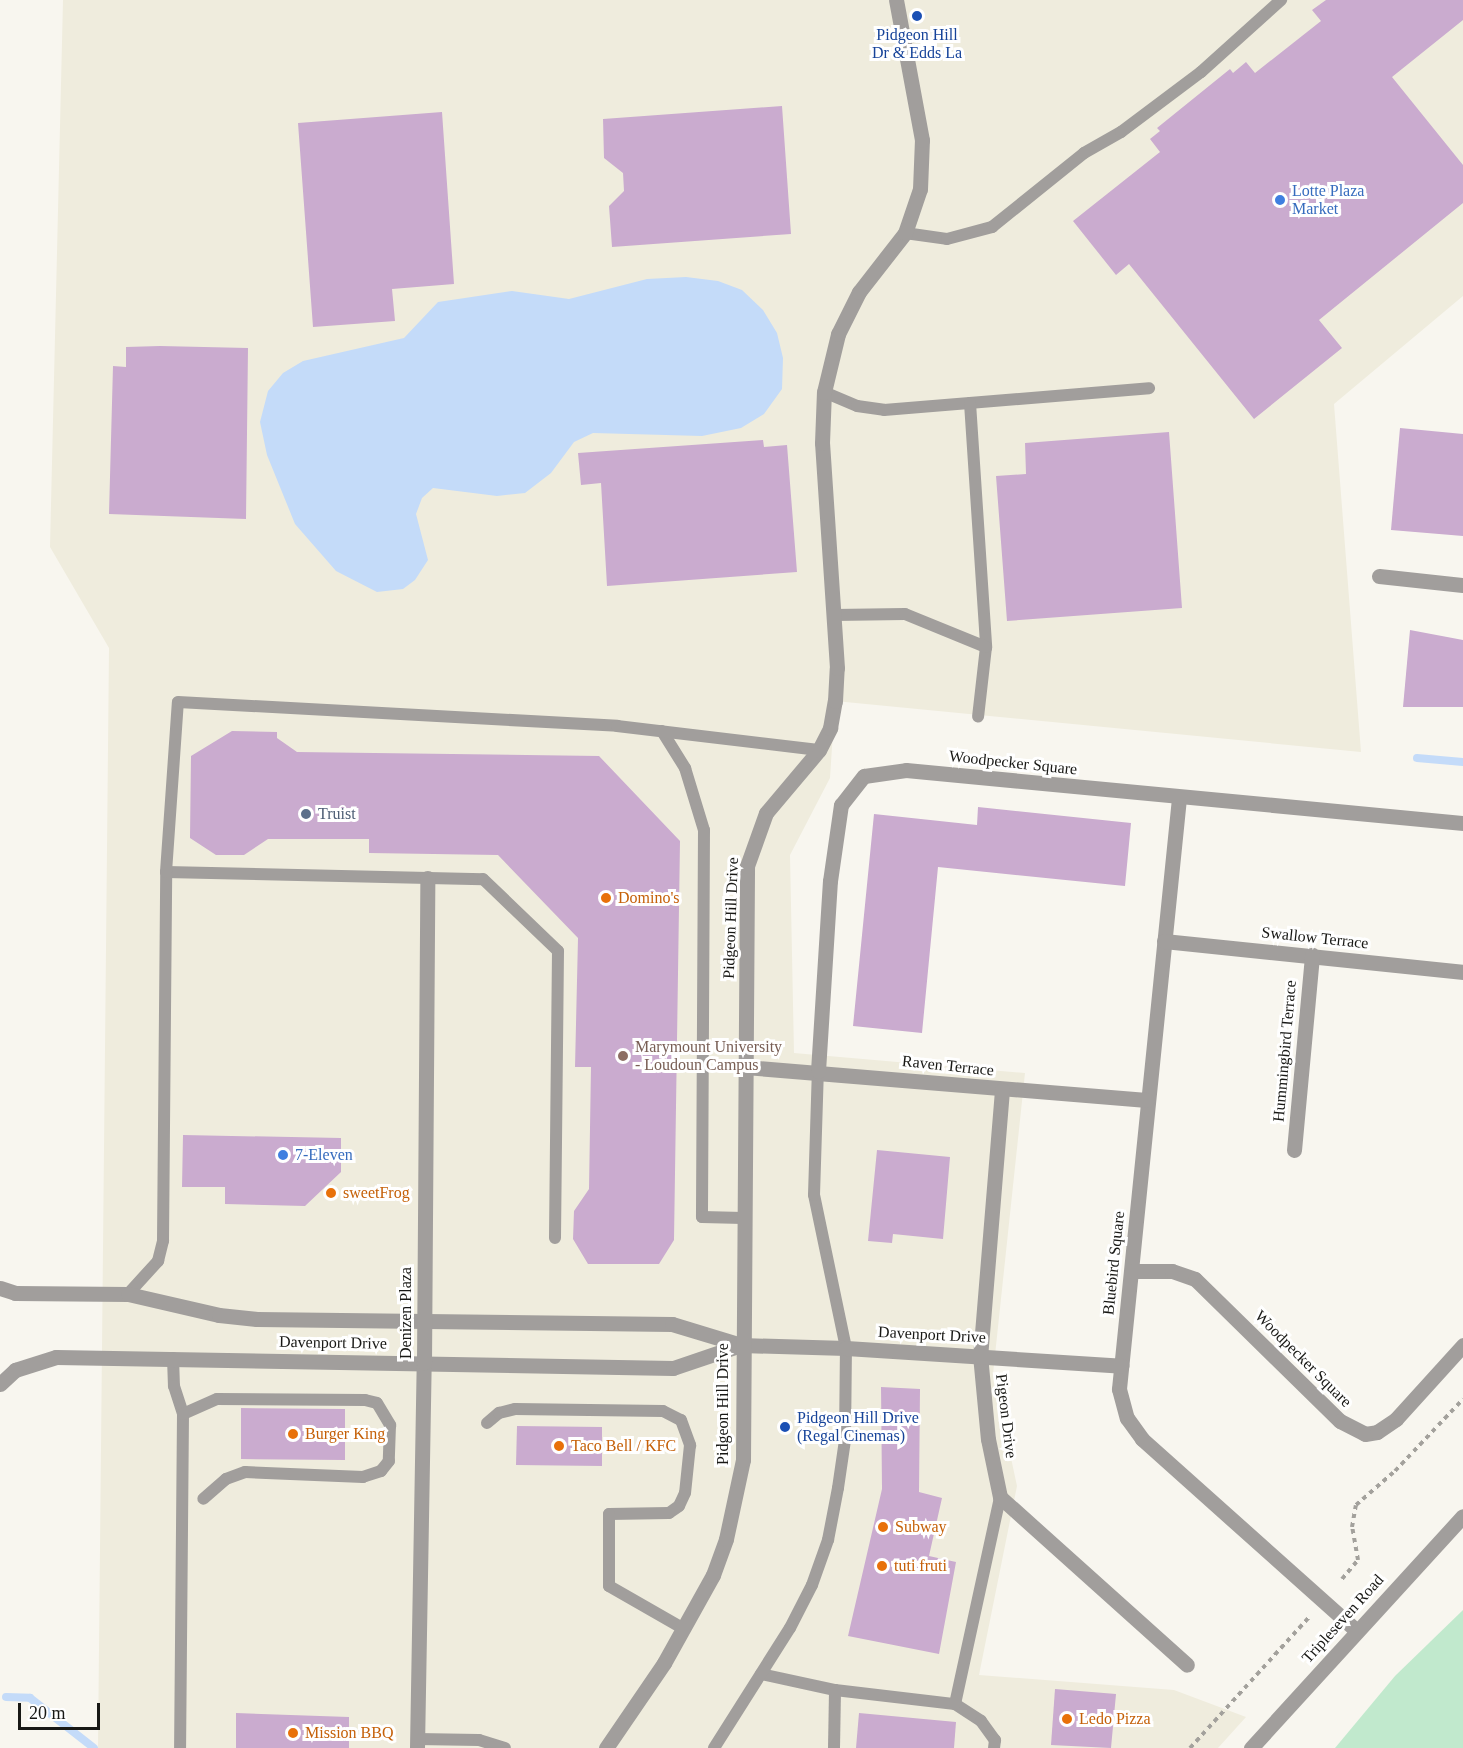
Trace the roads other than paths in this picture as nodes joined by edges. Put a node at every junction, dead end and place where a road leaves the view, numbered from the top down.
1 (896, 0) edge
2 (1281, 0) edge
3 (905, 233) junction
4 (1149, 388) dead end
5 (824, 392) junction
6 (970, 403) junction
7 (1379, 576) dead end
8 (1463, 585) edge
9 (834, 615) junction
10 (986, 647) junction
11 (978, 717) dead end
12 (662, 731) junction
13 (819, 750) junction
14 (1179, 798) junction
15 (1463, 823) edge
16 (166, 872) junction
17 (427, 878) junction
18 (1164, 941) junction
19 (1312, 955) junction
20 (1463, 972) edge
21 (745, 1067) junction
22 (818, 1071) junction
23 (1002, 1090) junction
24 (1147, 1100) junction
25 (1294, 1150) dead end
26 (743, 1218) junction
27 (555, 1238) dead end
28 (1132, 1271) junction
29 (0, 1288) edge
30 (128, 1294) junction
31 (424, 1321) junction
32 (741, 1345) junction
33 (1463, 1345) edge
34 (846, 1348) junction
35 (980, 1355) junction
36 (172, 1358) junction
37 (424, 1363) junction
38 (1121, 1366) junction
39 (0, 1384) edge
40 (183, 1414) junction
41 (487, 1423) dead end
42 (1000, 1497) junction
43 (203, 1499) dead end
44 (1463, 1516) edge
45 (684, 1629) junction
46 (1357, 1631) junction
47 (1187, 1665) dead end
48 (761, 1674) junction
49 (835, 1690) junction
50 (955, 1704) junction
51 (417, 1744) edge
52 (180, 1748) edge
53 (505, 1748) edge
54 (606, 1748) edge
55 (714, 1748) edge
56 (834, 1748) edge
57 (994, 1748) edge
58 (1251, 1748) edge

1 - 3 street, Pidgeon Hill Drive
2 - 3 lane
3 - 5 street, Pidgeon Hill Drive
4 - 6 lane
5 - 6 lane
5 - 9 street, Pidgeon Hill Drive
6 - 10 lane
7 - 8 street
9 - 10 lane
9 - 13 street, Pidgeon Hill Drive
10 - 11 lane
12 - 13 lane
12 - 16 lane
12 - 26 lane
13 - 21 street, Pidgeon Hill Drive
14 - 15 street, Woodpecker Square
14 - 18 street, Bluebird Square
14 - 22 street, Woodpecker Square
16 - 17 lane
16 - 30 lane
17 - 27 lane
17 - 31 street, Denizen Plaza
18 - 19 street, Swallow Terrace
18 - 24 street, Bluebird Square
19 - 20 street, Swallow Terrace
19 - 25 street, Hummingbird Terrace
21 - 22 street, Raven Terrace
21 - 26 street, Pidgeon Hill Drive
22 - 23 street, Raven Terrace
22 - 34 lane
23 - 24 street, Raven Terrace
23 - 35 street, Pigeon Drive
24 - 28 street, Bluebird Square
26 - 32 street, Pidgeon Hill Drive
28 - 33 street, Woodpecker Square
28 - 38 street, Bluebird Square
29 - 30 street, Davenport Drive
30 - 31 street, Davenport Drive
31 - 32 street, Davenport Drive
31 - 37 street, Denizen Plaza
32 - 34 street, Davenport Drive
32 - 37 street, Davenport Drive
32 - 45 street, Pidgeon Hill Drive
34 - 35 street, Davenport Drive
34 - 48 lane
35 - 38 street, Davenport Drive
35 - 42 street, Pigeon Drive
36 - 37 street, Davenport Drive
36 - 39 street, Davenport Drive
36 - 40 lane
37 - 51 street, Denizen Plaza
38 - 46 street, Bluebird Square
40 - 43 lane
40 - 52 lane
41 - 45 lane
42 - 47 street
42 - 50 lane
44 - 46 street, Tripleseven Road
45 - 54 street, Pidgeon Hill Drive
46 - 58 street, Tripleseven Road
48 - 49 lane
48 - 55 lane
49 - 50 lane
49 - 56 lane
50 - 57 lane
51 - 53 lane

